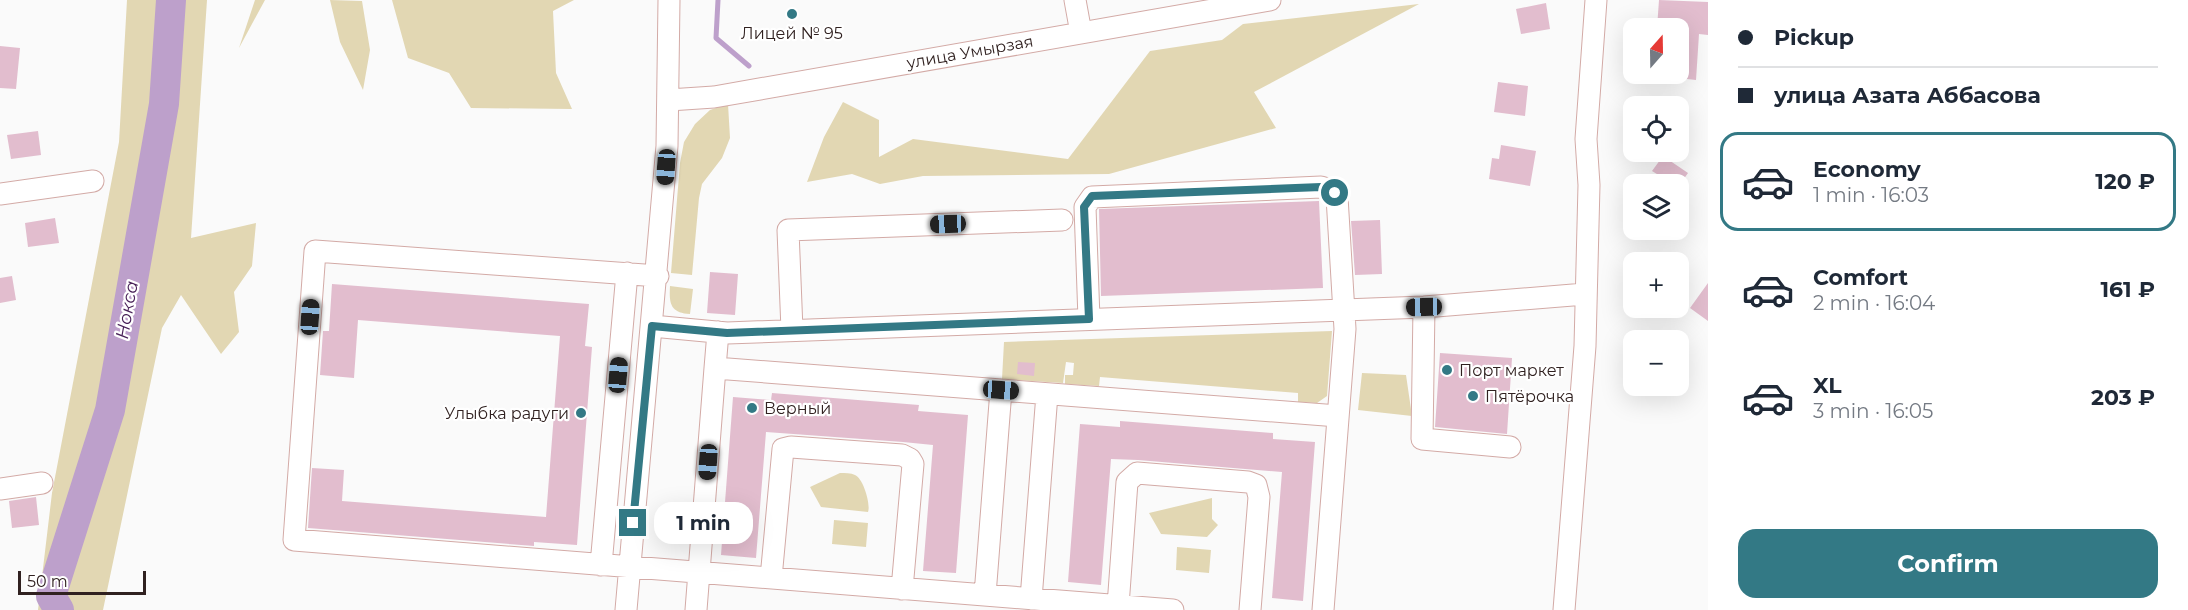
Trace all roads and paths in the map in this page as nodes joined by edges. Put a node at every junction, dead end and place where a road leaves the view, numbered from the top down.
1 (669, 0) edge
2 (1075, 0) edge
3 (1270, 0) edge
4 (1596, 0) edge
5 (1081, 33) junction
6 (669, 99) junction
7 (93, 181) dead end
8 (0, 194) edge
9 (1062, 220) dead end
10 (627, 273) junction
11 (658, 276) junction
12 (1585, 294) junction
13 (1424, 307) junction
14 (1343, 312) junction
15 (1089, 319) junction
16 (652, 326) junction
17 (792, 330) junction
18 (718, 332) junction
19 (715, 368) junction
20 (1001, 390) junction
21 (1047, 393) junction
22 (1338, 416) junction
23 (1510, 447) dead end
24 (42, 483) dead end
25 (0, 489) edge
26 (601, 565) junction
27 (629, 568) junction
28 (699, 573) junction
29 (771, 578) junction
30 (902, 589) junction
31 (985, 595) junction
32 (1031, 599) junction
33 (1118, 606) junction
34 (626, 608) edge
35 (696, 610) edge
36 (1173, 610) edge
37 (1250, 610) edge
38 (1323, 610) edge
39 (1564, 610) edge

1 - 6 street
2 - 5 street
3 - 5 street, улица Умырзая
4 - 12 street
5 - 6 street, улица Умырзая
6 - 11 street
7 - 8 street
9 - 17 street
10 - 11 street
10 - 26 street
10 - 26 street
11 - 16 street
12 - 13 street
12 - 39 street
13 - 14 street
13 - 23 street
14 - 15 street
14 - 15 street
14 - 22 street
15 - 17 street
16 - 18 street
16 - 27 street
17 - 18 street
18 - 19 street
19 - 20 street
19 - 28 street
20 - 21 street
20 - 31 street
21 - 22 street
21 - 32 street
22 - 38 street
24 - 25 street
26 - 27 street
27 - 28 street
27 - 34 street
28 - 29 street
28 - 35 street
29 - 30 street
29 - 30 street
30 - 31 street
31 - 32 street
32 - 33 street
33 - 36 street
33 - 37 street

